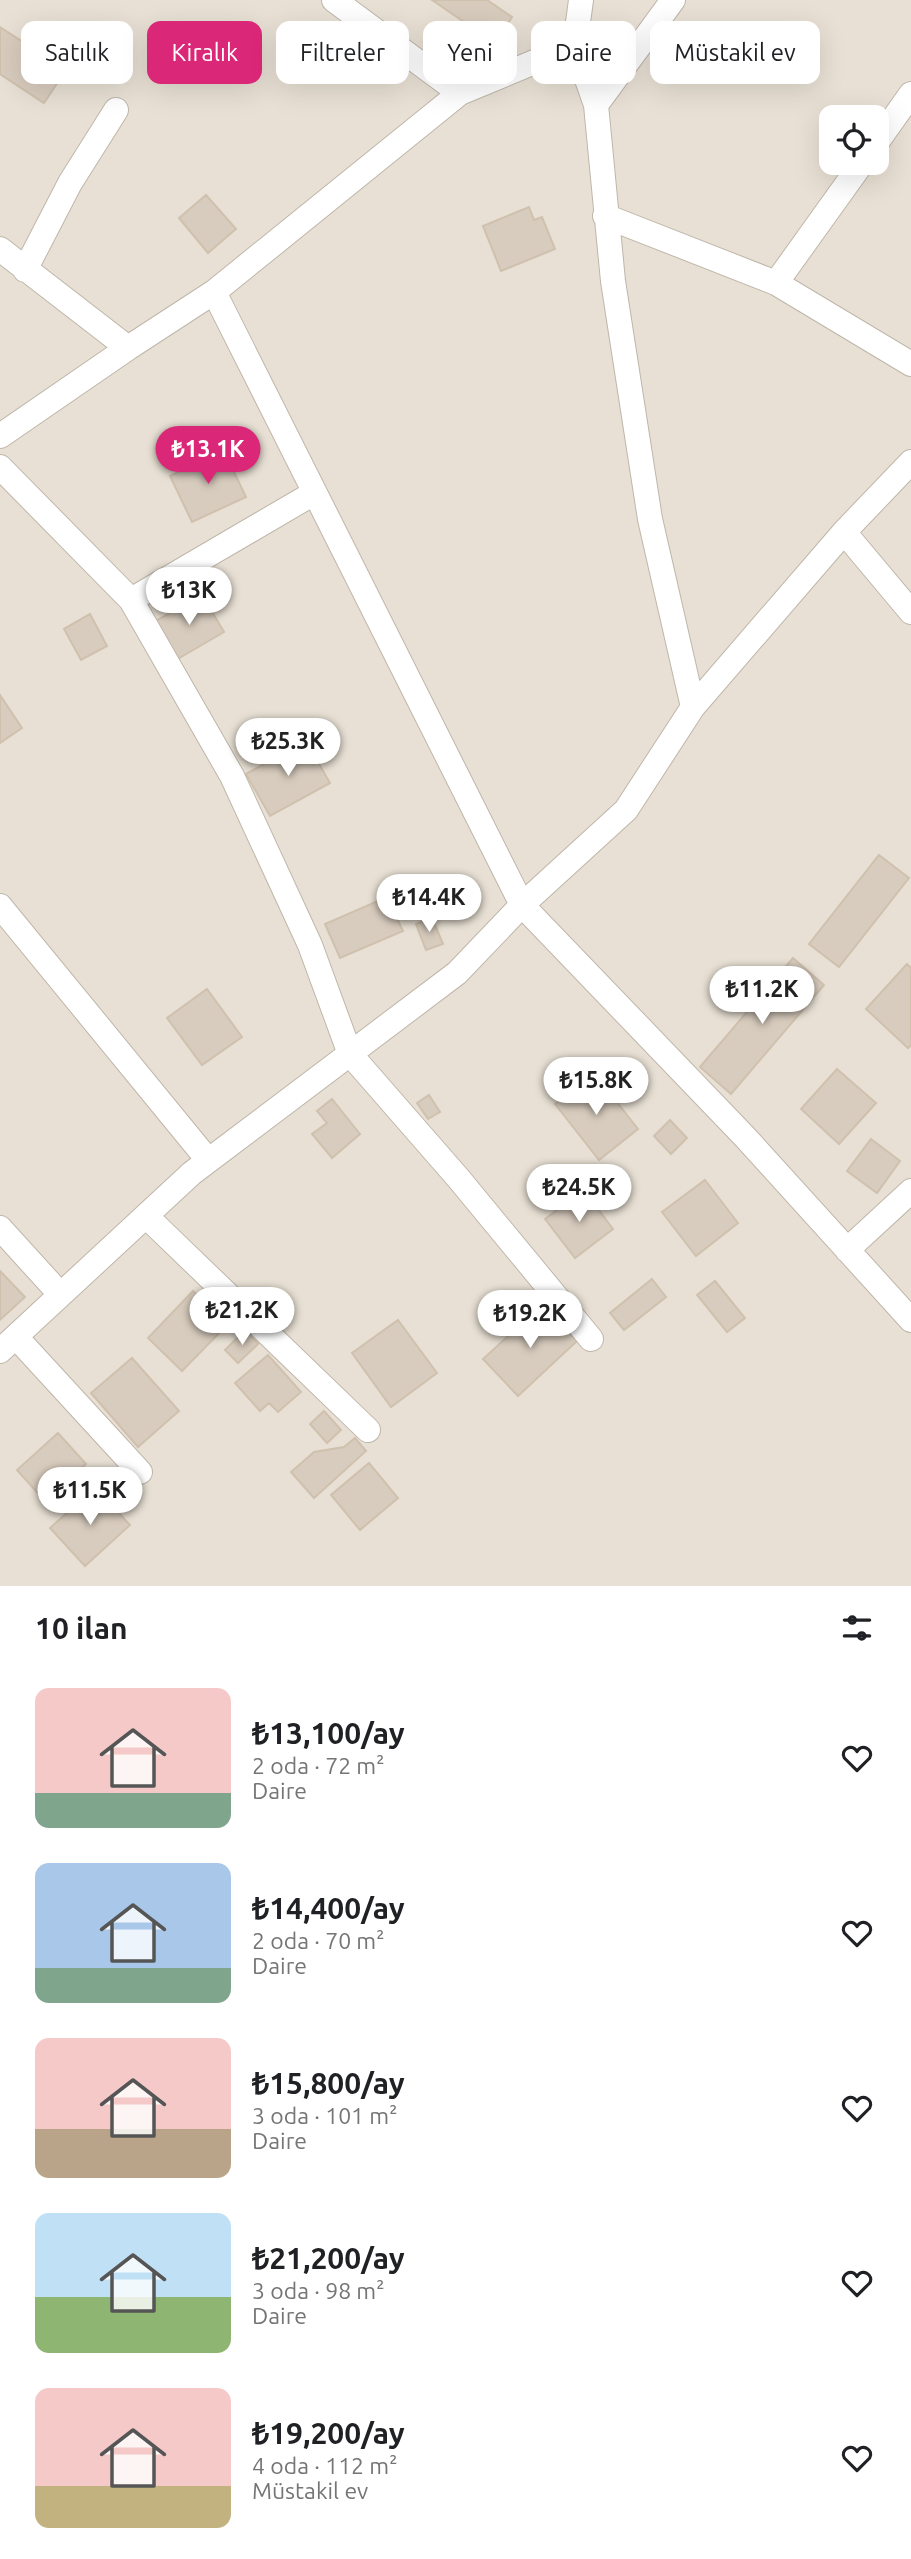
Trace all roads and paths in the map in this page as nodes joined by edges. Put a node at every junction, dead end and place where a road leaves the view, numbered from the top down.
1 (334, 0) edge
2 (581, 0) edge
3 (673, 0) edge
4 (578, 21) edge
5 (531, 63) edge
6 (589, 84) edge
7 (460, 93) junction
8 (911, 94) edge
9 (596, 105) junction
10 (117, 110) dead end
11 (889, 125) edge
12 (853, 175) edge
13 (605, 216) junction
14 (0, 249) edge
15 (25, 270) junction
16 (776, 283) junction
17 (214, 292) junction
18 (128, 348) junction
19 (911, 364) edge
20 (0, 436) edge
21 (911, 462) edge
22 (0, 467) edge
23 (314, 493) junction
24 (844, 532) junction
25 (131, 600) junction
26 (911, 612) edge
27 (694, 707) junction
28 (522, 905) junction
29 (0, 906) edge
30 (350, 1054) junction
31 (208, 1160) junction
32 (911, 1191) edge
33 (146, 1216) junction
34 (0, 1228) edge
35 (847, 1250) junction
36 (60, 1294) junction
37 (911, 1320) edge
38 (591, 1339) dead end
39 (8, 1344) edge
40 (368, 1430) dead end
41 (140, 1472) dead end

1 - 7 street
2 - 4 street
3 - 9 street
5 - 7 street
6 - 9 street
7 - 17 street
8 - 11 street
9 - 13 street
10 - 15 street
12 - 16 street
13 - 16 street
13 - 27 street
14 - 15 street
15 - 18 street
16 - 19 street
17 - 18 street
17 - 23 street
18 - 20 street
21 - 24 street
22 - 25 street
23 - 25 street
23 - 28 street
24 - 26 street
24 - 27 street
25 - 30 street
27 - 28 street
28 - 30 street
28 - 35 street
29 - 31 street
30 - 31 street
30 - 38 street
31 - 33 street
32 - 35 street
33 - 36 street
33 - 40 street
34 - 36 street
35 - 37 street
36 - 39 street
39 - 41 street

